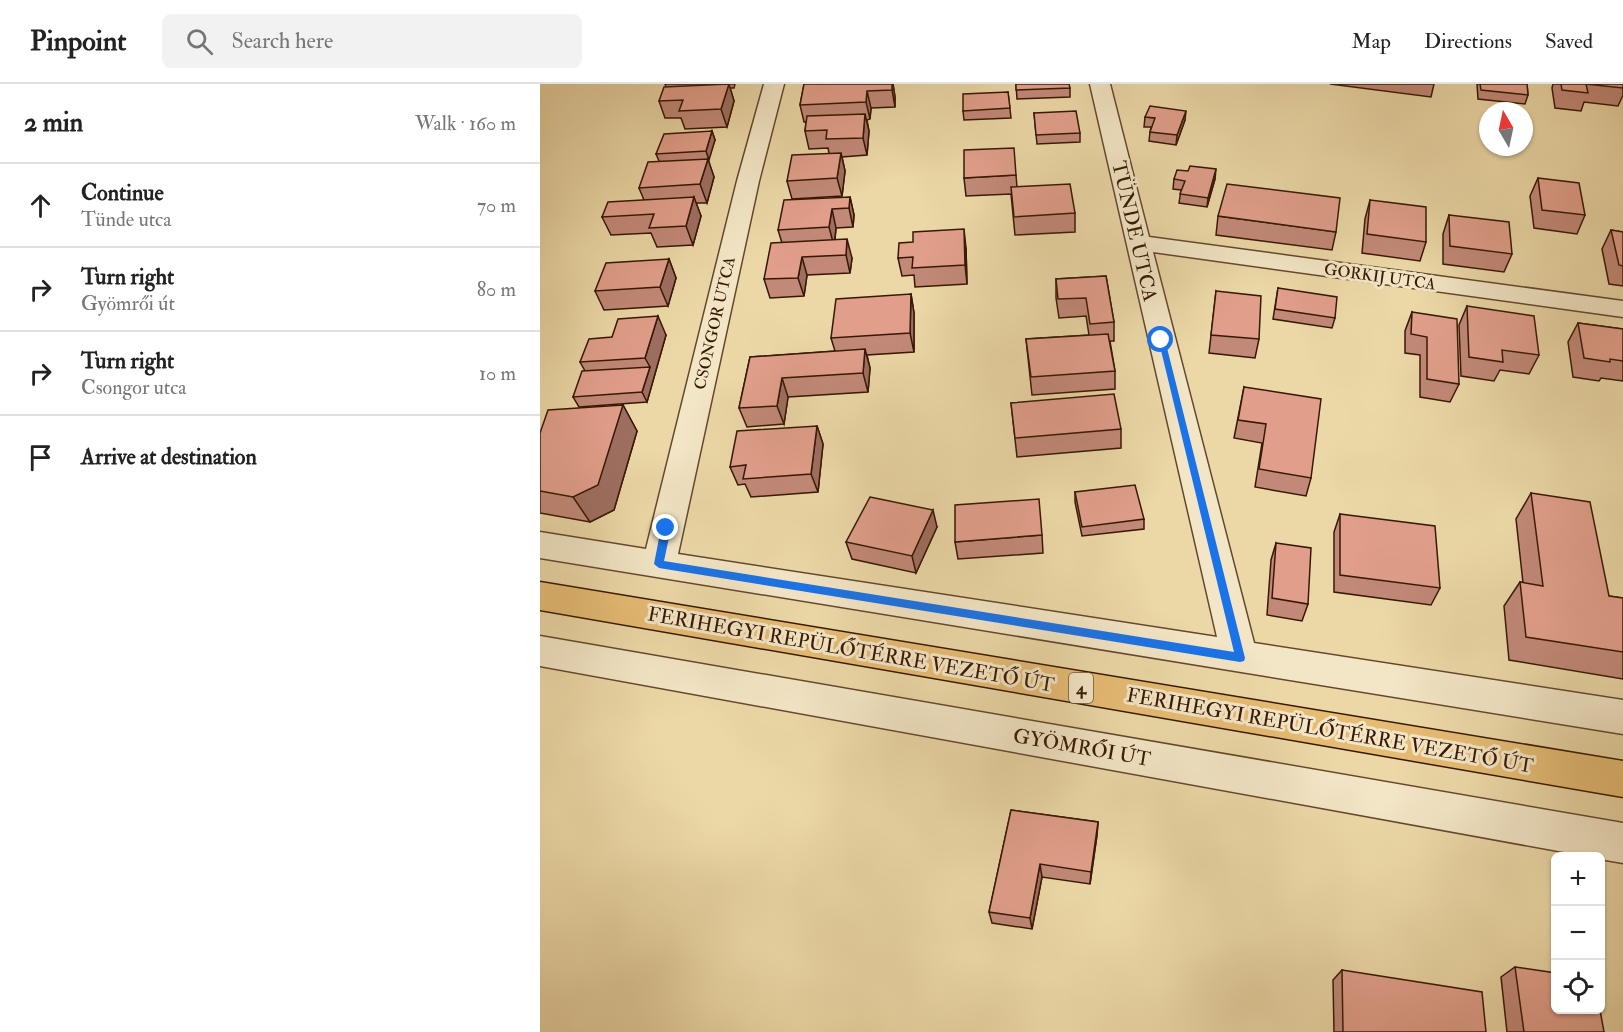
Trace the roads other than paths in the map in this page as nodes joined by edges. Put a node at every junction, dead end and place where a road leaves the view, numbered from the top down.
1 (774, 84) edge
2 (1100, 84) edge
3 (1137, 243) junction
4 (1623, 309) edge
5 (540, 545) edge
6 (659, 564) junction
7 (540, 596) edge
8 (540, 651) edge
9 (1240, 658) junction
10 (1623, 717) edge
11 (1623, 779) edge
12 (1623, 843) edge

1 - 6 street, CSONGOR UTCA
2 - 3 street, TÜNDE UTCA
3 - 4 street, GORKIJ UTCA
3 - 9 street, TÜNDE UTCA
5 - 6 street
6 - 9 street
7 - 11 main road, FERIHEGYI REPÜLŐTÉRRE VEZETŐ ÚT / 4
8 - 12 street, GYÖMRŐI ÚT
9 - 10 street

